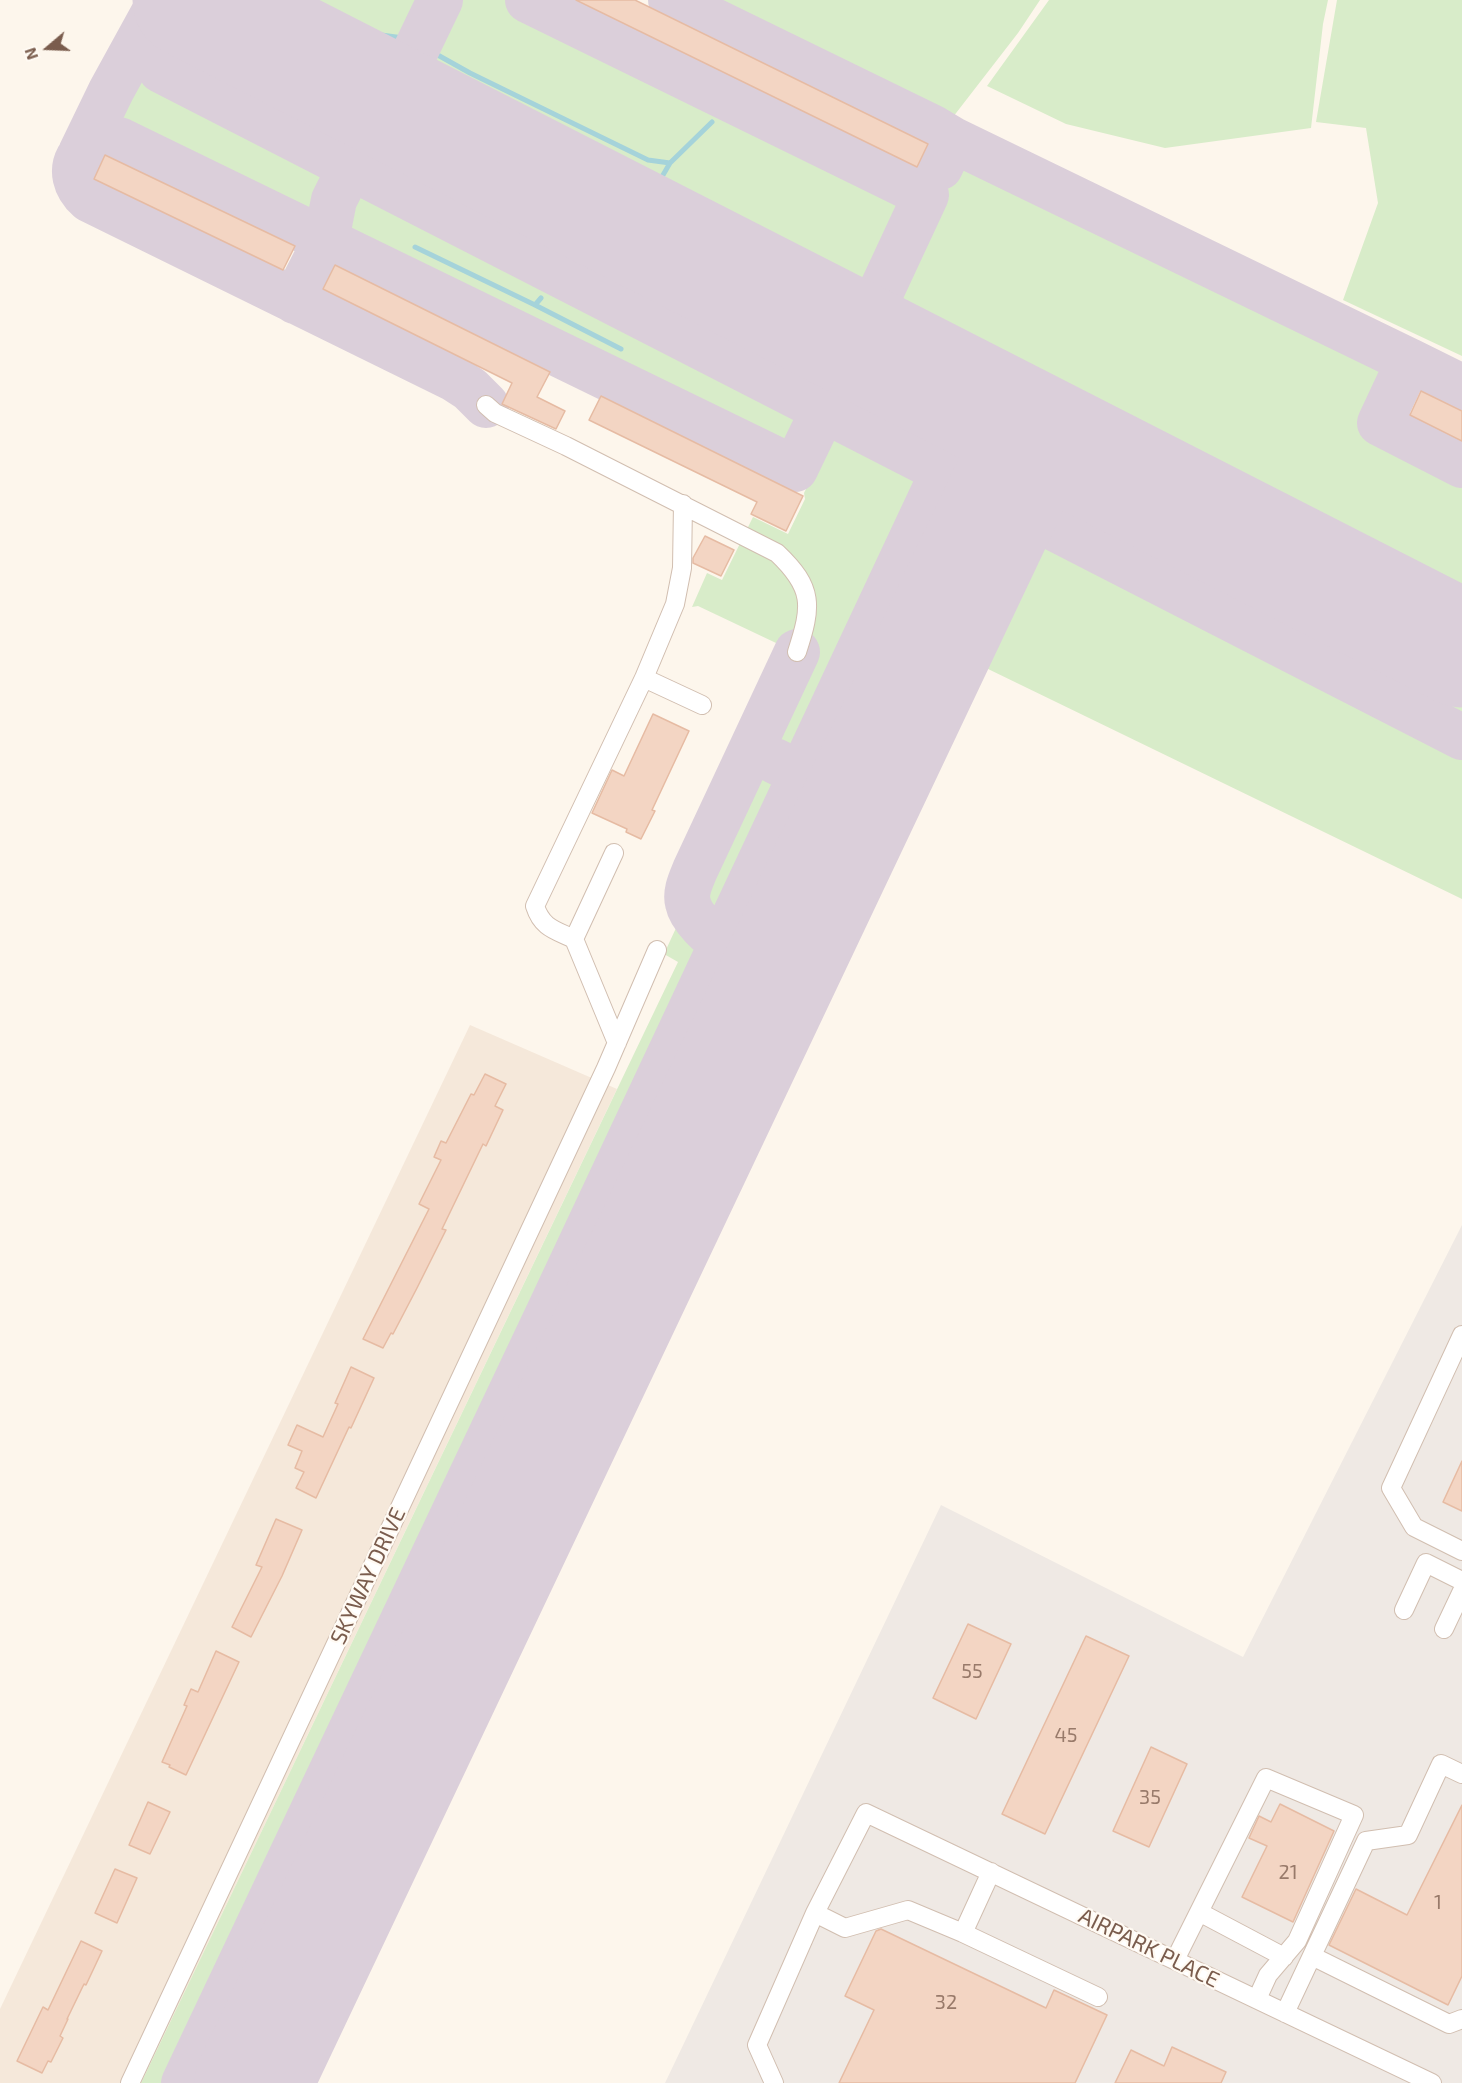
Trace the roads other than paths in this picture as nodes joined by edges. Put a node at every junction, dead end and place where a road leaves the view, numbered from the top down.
1 (486, 405) dead end
2 (683, 504) junction
3 (796, 652) dead end
4 (644, 678) junction
5 (702, 705) dead end
6 (614, 853) dead end
7 (574, 939) junction
8 (657, 950) dead end
9 (617, 1043) junction
10 (1462, 1335) edge
11 (1462, 1551) edge
12 (1462, 1581) edge
13 (1462, 1592) edge
14 (1404, 1610) dead end
15 (1444, 1629) dead end
16 (1462, 1774) edge
17 (992, 1872) junction
18 (1199, 1912) junction
19 (815, 1913) junction
20 (963, 1933) junction
21 (1312, 1956) junction
22 (1284, 1957) junction
23 (1175, 1960) junction
24 (1098, 1997) dead end
25 (1257, 2000) junction
26 (1285, 2013) junction
27 (1462, 2019) edge
28 (130, 2083) edge
29 (774, 2083) edge
30 (1432, 2083) edge

1 - 2 street
2 - 3 street
2 - 4 street
4 - 5 street
4 - 7 street
6 - 7 street
7 - 9 street
8 - 9 street, SKYWAY DRIVE
9 - 28 street, SKYWAY DRIVE
10 - 11 street
12 - 14 street
13 - 15 street
16 - 21 street
17 - 19 street, AIRPARK PLACE
17 - 20 street
17 - 23 street, AIRPARK PLACE
18 - 22 street
18 - 22 street
18 - 23 street
19 - 20 street
19 - 29 street
20 - 24 street
21 - 26 street
21 - 27 street
22 - 25 street
23 - 25 street, AIRPARK PLACE
25 - 26 street, AIRPARK PLACE
26 - 30 street, AIRPARK PLACE

